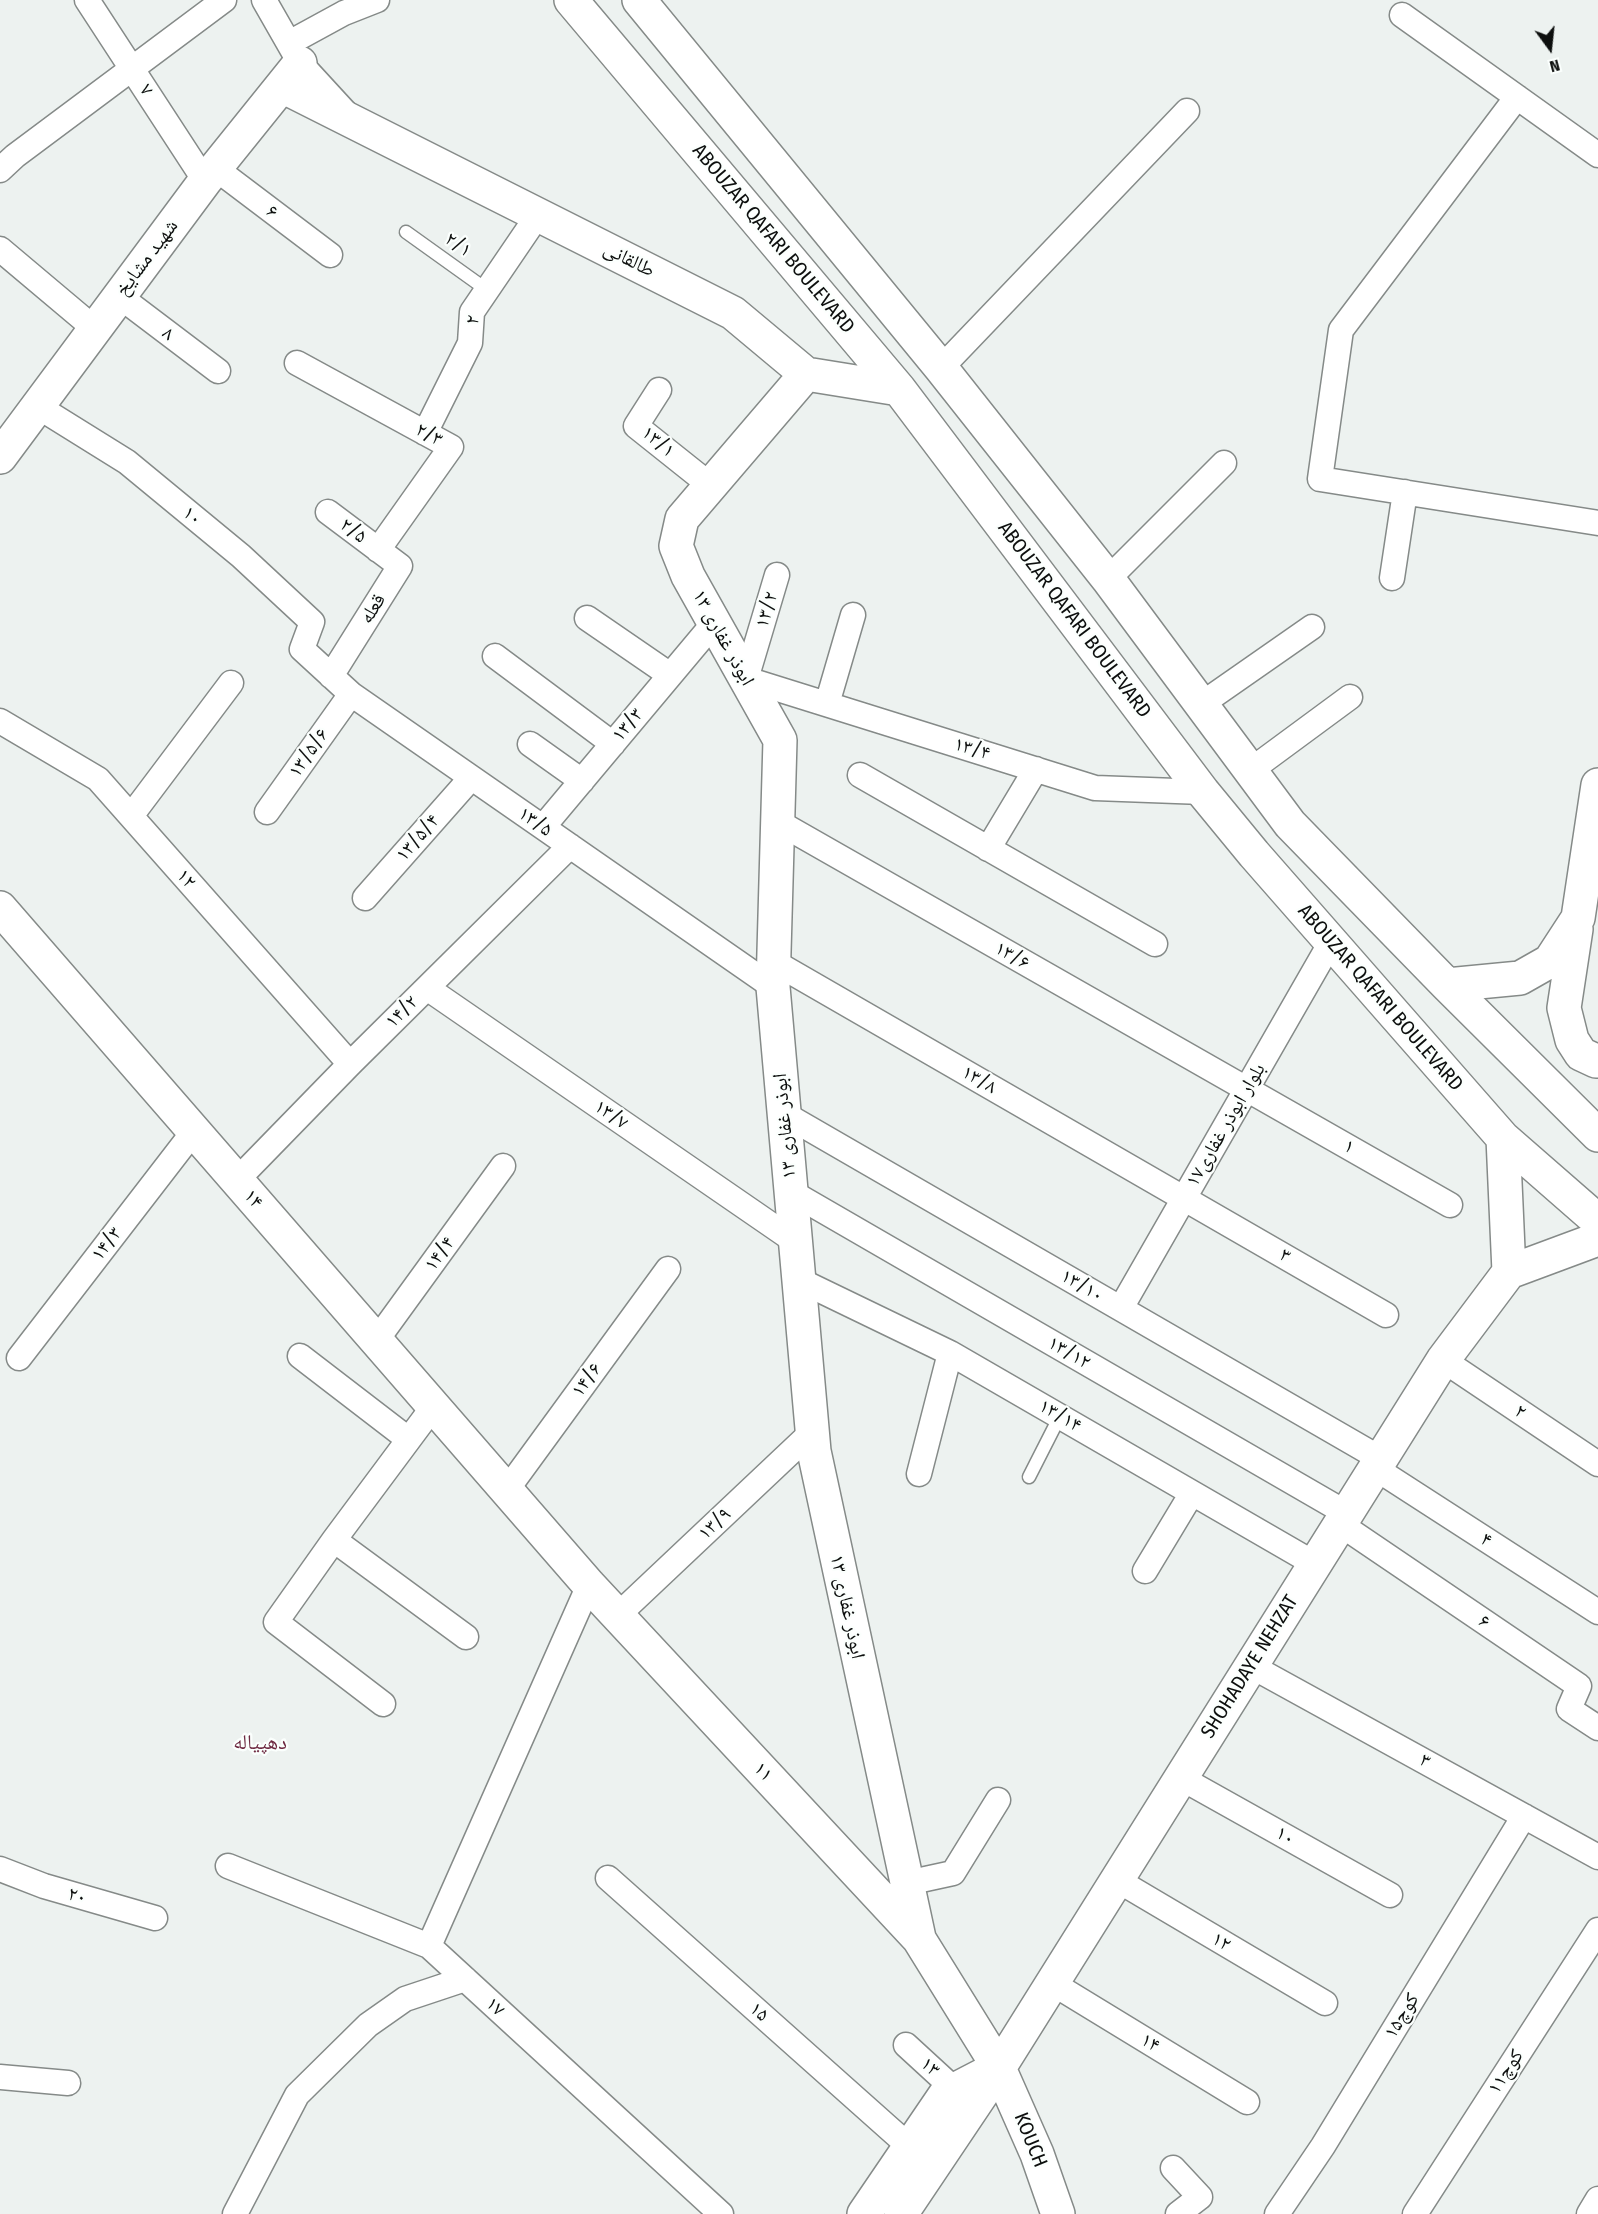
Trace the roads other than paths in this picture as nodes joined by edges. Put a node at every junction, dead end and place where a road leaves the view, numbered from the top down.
1 (87, 0) edge
2 (224, 0) edge
3 (264, 0) edge
4 (376, 0) edge
5 (571, 0) edge
6 (639, 0) edge
7 (1402, 15) dead end
8 (290, 64) junction
9 (132, 69) junction
10 (1517, 97) junction
11 (1187, 111) dead end
12 (1598, 154) edge
13 (0, 170) edge
14 (210, 174) junction
15 (538, 215) junction
16 (406, 232) dead end
17 (0, 249) edge
18 (330, 255) dead end
19 (487, 290) junction
20 (119, 296) junction
21 (94, 329) junction
22 (297, 363) dead end
23 (941, 368) junction
24 (218, 371) dead end
25 (806, 374) junction
26 (899, 389) junction
27 (659, 390) dead end
28 (37, 406) junction
29 (425, 433) junction
30 (1, 453) edge
31 (1224, 463) dead end
32 (710, 485) junction
33 (1404, 492) junction
34 (328, 512) dead end
35 (1598, 523) edge
36 (378, 550) junction
37 (777, 575) dead end
38 (1392, 578) dead end
39 (1108, 579) junction
40 (853, 615) dead end
41 (587, 618) dead end
42 (714, 623) junction
43 (1312, 627) dead end
44 (302, 649) joint
45 (495, 656) dead end
46 (670, 675) junction
47 (331, 676) junction
48 (746, 679) junction
49 (231, 683) dead end
50 (351, 694) junction
51 (1350, 697) dead end
52 (1203, 703) junction
53 (827, 704) junction
54 (0, 721) edge
55 (530, 744) dead end
56 (613, 744) junction
57 (1036, 769) junction
58 (1251, 770) junction
59 (860, 775) dead end
60 (471, 777) junction
61 (582, 781) junction
62 (1598, 785) edge
63 (1203, 792) junction
64 (267, 812) dead end
65 (131, 816) junction
66 (778, 822) junction
67 (543, 828) junction
68 (570, 846) junction
69 (988, 849) junction
70 (365, 898) dead end
71 (0, 908) edge
72 (1578, 918) junction
73 (1331, 942) junction
74 (1155, 944) dead end
75 (774, 975) junction
76 (1447, 985) junction
77 (427, 988) junction
78 (1598, 1060) edge
79 (350, 1064) junction
80 (1247, 1089) junction
81 (784, 1114) junction
82 (194, 1131) junction
83 (1598, 1135) edge
84 (1503, 1138) junction
85 (503, 1166) dead end
86 (237, 1180) junction
87 (791, 1192) junction
88 (1184, 1198) junction
89 (1450, 1205) dead end
90 (1598, 1221) edge
91 (1598, 1239) edge
92 (796, 1242) junction
93 (668, 1269) dead end
94 (1509, 1272) junction
95 (799, 1280) junction
96 (1121, 1308) junction
97 (1386, 1315) dead end
98 (376, 1341) junction
99 (950, 1353) junction
100 (300, 1356) dead end
101 (19, 1358) dead end
102 (1443, 1360) junction
103 (433, 1407) junction
104 (1060, 1416) junction
105 (812, 1432) junction
106 (408, 1439) junction
107 (1378, 1463) junction
108 (1598, 1464) edge
109 (919, 1474) dead end
110 (1029, 1477) dead end
111 (506, 1491) junction
112 (1192, 1493) junction
113 (1343, 1519) junction
114 (334, 1539) junction
115 (1314, 1564) junction
116 (1145, 1571) dead end
117 (589, 1585) junction
118 (1598, 1612) edge
119 (617, 1616) junction
120 (466, 1637) dead end
121 (1251, 1666) junction
122 (383, 1704) dead end
123 (1598, 1728) edge
124 (1180, 1778) junction
125 (998, 1800) dead end
126 (1524, 1816) junction
127 (1598, 1857) edge
128 (228, 1866) dead end
129 (0, 1869) edge
130 (608, 1878) dead end
131 (1117, 1880) junction
132 (907, 1883) junction
133 (1390, 1894) dead end
134 (155, 1918) dead end
135 (1598, 1930) edge
136 (919, 1939) junction
137 (429, 1946) junction
138 (465, 1978) junction
139 (1052, 1983) junction
140 (1325, 2003) dead end
141 (906, 2045) dead end
142 (999, 2067) junction
143 (0, 2077) edge
144 (68, 2083) dead end
145 (955, 2090) junction
146 (1247, 2102) dead end
147 (910, 2147) junction
148 (1173, 2168) dead end
149 (1598, 2199) edge
150 (235, 2214) edge
151 (721, 2214) edge
152 (864, 2214) edge
153 (901, 2214) edge
154 (1058, 2214) edge
155 (1178, 2214) edge
156 (1277, 2214) edge
157 (1415, 2214) edge
158 (1588, 2214) edge

1 - 9 street, ۷
2 - 9 street
3 - 8 street
4 - 8 street
5 - 26 street, ABOUZAR QAFARI BOULEVARD
6 - 23 street
7 - 10 street
8 - 14 street, شهید مشایخ
8 - 15 street, طالقانی
9 - 13 street
9 - 14 street, ۷
10 - 12 street
10 - 33 street
11 - 23 street
14 - 18 street, ۶
14 - 20 street, شهید مشایخ
15 - 19 street, ۲
15 - 25 street, طالقانی
16 - 19 lane, ۲/۱
17 - 21 street
19 - 29 street, ۲
20 - 21 street, شهید مشایخ
20 - 24 street, ۸
21 - 28 street, شهید مشایخ
22 - 29 street, ۲/۳
23 - 39 street
25 - 26 street
25 - 32 street, ۱۳ ابوذر غفاری
26 - 63 street, ABOUZAR QAFARI BOULEVARD
27 - 32 street, ۱۳/۱
28 - 30 street, شهید مشایخ
28 - 44 street, ۱۰
29 - 36 street, ۲/۳
31 - 39 street
32 - 42 street, ۱۳ ابوذر غفاری
33 - 35 street
33 - 38 street
34 - 36 street, ۲/۵
36 - 47 street, قعله
37 - 48 street, ۱۳/۲
39 - 52 street
40 - 53 street
41 - 46 street
42 - 46 street, ۱۳/۳
42 - 48 street, ۱۳ ابوذر غفاری
43 - 52 street
44 - 47 street, ۱۳/۵
45 - 56 street
46 - 56 street, ۱۳/۳
47 - 50 street, ۱۳/۵
48 - 53 street, ۱۳/۴
48 - 66 street, ۱۳ ابوذر غفاری
49 - 65 street
50 - 60 street, ۱۳/۵
50 - 64 street, ۱۳/۵/۶
51 - 58 street
52 - 58 street
53 - 57 street, ۱۳/۴
54 - 65 street, ۱۲
55 - 61 street
56 - 61 street, ۱۳/۳
57 - 63 street, ۱۳/۴
57 - 69 street
58 - 76 street
59 - 69 street
60 - 67 street, ۱۳/۵
60 - 70 street, ۱۳/۵/۴
61 - 67 street, ۱۳/۳
62 - 72 street
63 - 73 street, ABOUZAR QAFARI BOULEVARD
65 - 79 street, ۱۲
66 - 75 street, ۱۳ ابوذر غفاری
66 - 80 street, ۱۳/۶
67 - 68 street, ۱۳/۵
68 - 75 street, ۱۳/۵
68 - 77 street, ۱۴/۲
69 - 74 street
71 - 82 street, ۱۴
72 - 76 street
72 - 78 street
73 - 80 street, بلوار ابوذر غفاری۱۷
73 - 84 street, ABOUZAR QAFARI BOULEVARD
75 - 81 street, ۱۳ ابوذر غفاری
75 - 88 street, ۱۳/۸
76 - 83 street
77 - 79 street, ۱۴/۲
77 - 92 street, ۱۳/۷
79 - 86 street, ۱۴/۲
80 - 88 street, بلوار ابوذر غفاری۱۷
80 - 89 street, ۱
81 - 87 street, ۱۳ ابوذر غفاری
81 - 96 street, ۱۳/۱۰
82 - 86 street, ۱۴
82 - 101 street, ۱۴/۳
84 - 90 street, ABOUZAR QAFARI BOULEVARD
84 - 94 street
85 - 98 street, ۱۴/۴
86 - 98 street, ۱۴
87 - 92 street, ۱۳ ابوذر غفاری
87 - 113 street, ۱۳/۱۲
88 - 96 street, بلوار ابوذر غفاری۱۷
88 - 97 street, ۳
91 - 94 street
92 - 95 street, ۱۳ ابوذر غفاری
93 - 111 street, ۱۴/۶
94 - 102 street, SHOHADAYE NEHZAT
95 - 99 street, ۱۳/۱۴
95 - 105 street, ۱۳ ابوذر غفاری
96 - 107 street, ۱۳/۱۰
98 - 103 street, ۱۴
99 - 104 street, ۱۳/۱۴
99 - 109 street
100 - 106 street
102 - 107 street, SHOHADAYE NEHZAT
102 - 108 street, ۲
103 - 106 street
103 - 111 street, ۱۴
104 - 110 lane
104 - 112 street, ۱۳/۱۴
105 - 119 street, ۱۳/۹
105 - 132 street, ۱۳ ابوذر غفاری
106 - 114 street
107 - 113 street, SHOHADAYE NEHZAT
107 - 118 street, ۴
111 - 117 street, ۱۱
112 - 115 street, ۱۳/۱۴
112 - 116 street
113 - 115 street, SHOHADAYE NEHZAT
113 - 123 street, ۶
114 - 120 street
114 - 122 street
115 - 121 street, SHOHADAYE NEHZAT
117 - 119 street, ۱۱
117 - 137 street
119 - 136 street, ۱۱
121 - 124 street, SHOHADAYE NEHZAT
121 - 126 street, ۳
124 - 131 street, SHOHADAYE NEHZAT
124 - 133 street, ۱۰
125 - 132 street
126 - 127 street, ۳
126 - 156 street, ۱۵کوچ
128 - 137 street, ۱۷
129 - 134 street, ۲۰
130 - 147 street, ۱۵
131 - 139 street, SHOHADAYE NEHZAT
131 - 140 street, ۱۲
132 - 136 street, ۱۳ ابوذر غفاری
135 - 157 street, ۱۱کوچ
136 - 142 street, ۱۱
137 - 138 street, ۱۷
138 - 150 street
138 - 151 street, ۱۷
139 - 142 street, SHOHADAYE NEHZAT
139 - 146 street, ۱۴
141 - 145 street, ۱۳
142 - 145 street
142 - 153 street, SHOHADAYE NEHZAT
142 - 154 street, KOUCH
143 - 144 street
145 - 147 street
147 - 152 street
148 - 155 street
149 - 158 street

